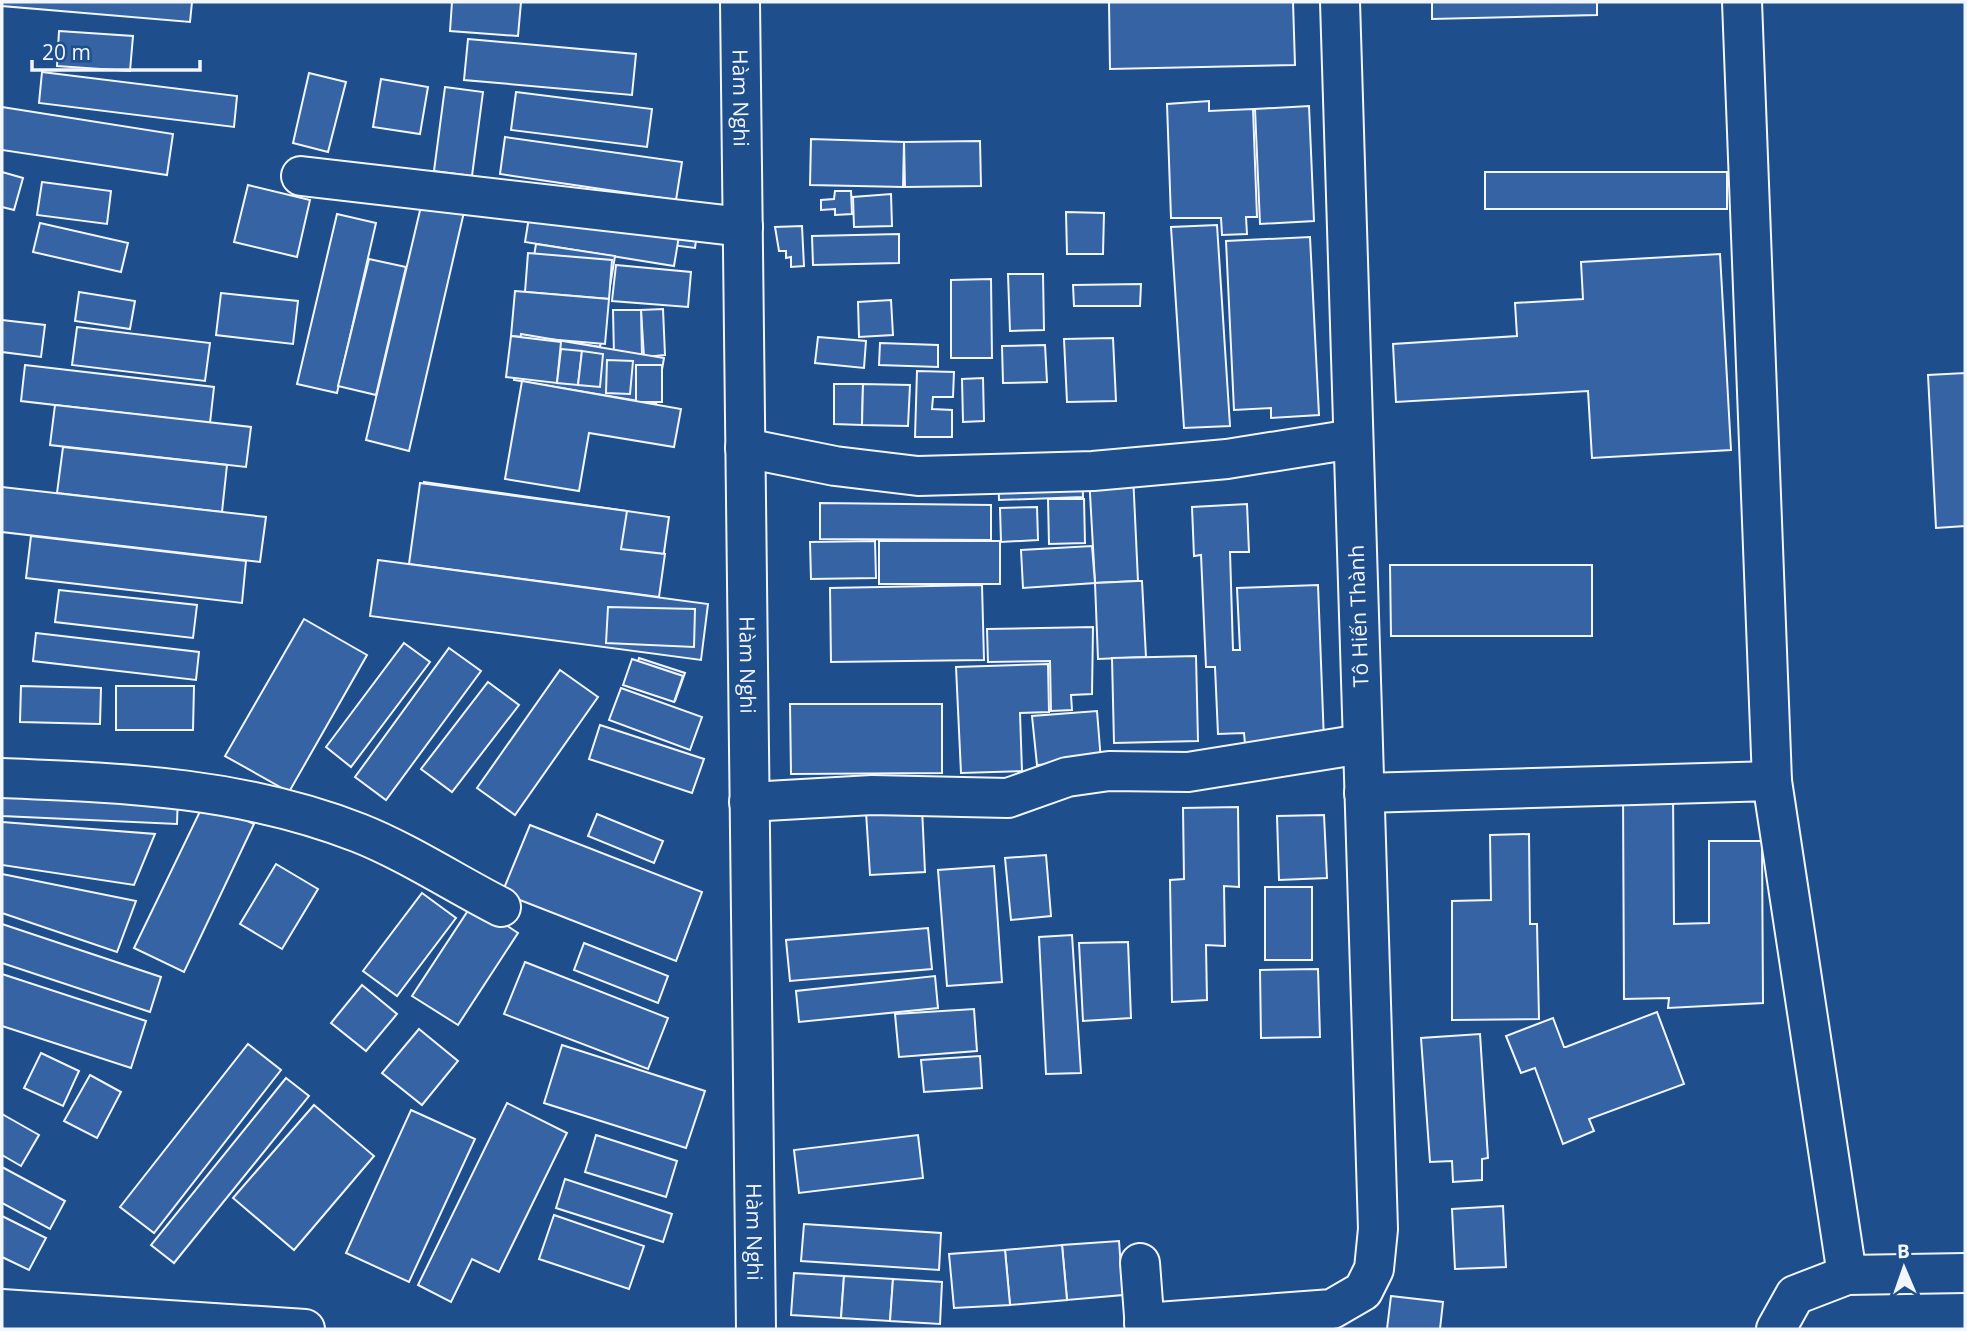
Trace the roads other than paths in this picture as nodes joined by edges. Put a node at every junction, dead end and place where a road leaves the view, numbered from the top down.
1 (740, 2) edge
2 (1340, 2) edge
3 (1742, 2) edge
4 (301, 176) dead end
5 (743, 226) junction
6 (1353, 439) junction
7 (745, 448) junction
8 (1362, 744) junction
9 (2, 778) edge
10 (1772, 781) junction
11 (1364, 793) junction
12 (749, 802) junction
13 (501, 907) dead end
14 (1140, 1263) dead end
15 (1965, 1273) edge
16 (1847, 1275) junction
17 (2, 1309) edge
18 (1144, 1326) edge
19 (305, 1329) edge
20 (756, 1329) edge
21 (1776, 1329) edge

1 - 5 street, Hàm Nghi
2 - 6 street, Tô Hiến Thành
3 - 10 street
4 - 5 street
5 - 7 street, Hàm Nghi
6 - 7 street
6 - 8 street, Tô Hiến Thành
7 - 12 street, Hàm Nghi
8 - 11 street, Tô Hiến Thành
8 - 12 street
9 - 13 street
10 - 11 street
10 - 16 street
11 - 18 street, Tô Hiến Thành
12 - 20 street, Hàm Nghi
14 - 18 street
15 - 16 street
16 - 21 street
17 - 19 street

